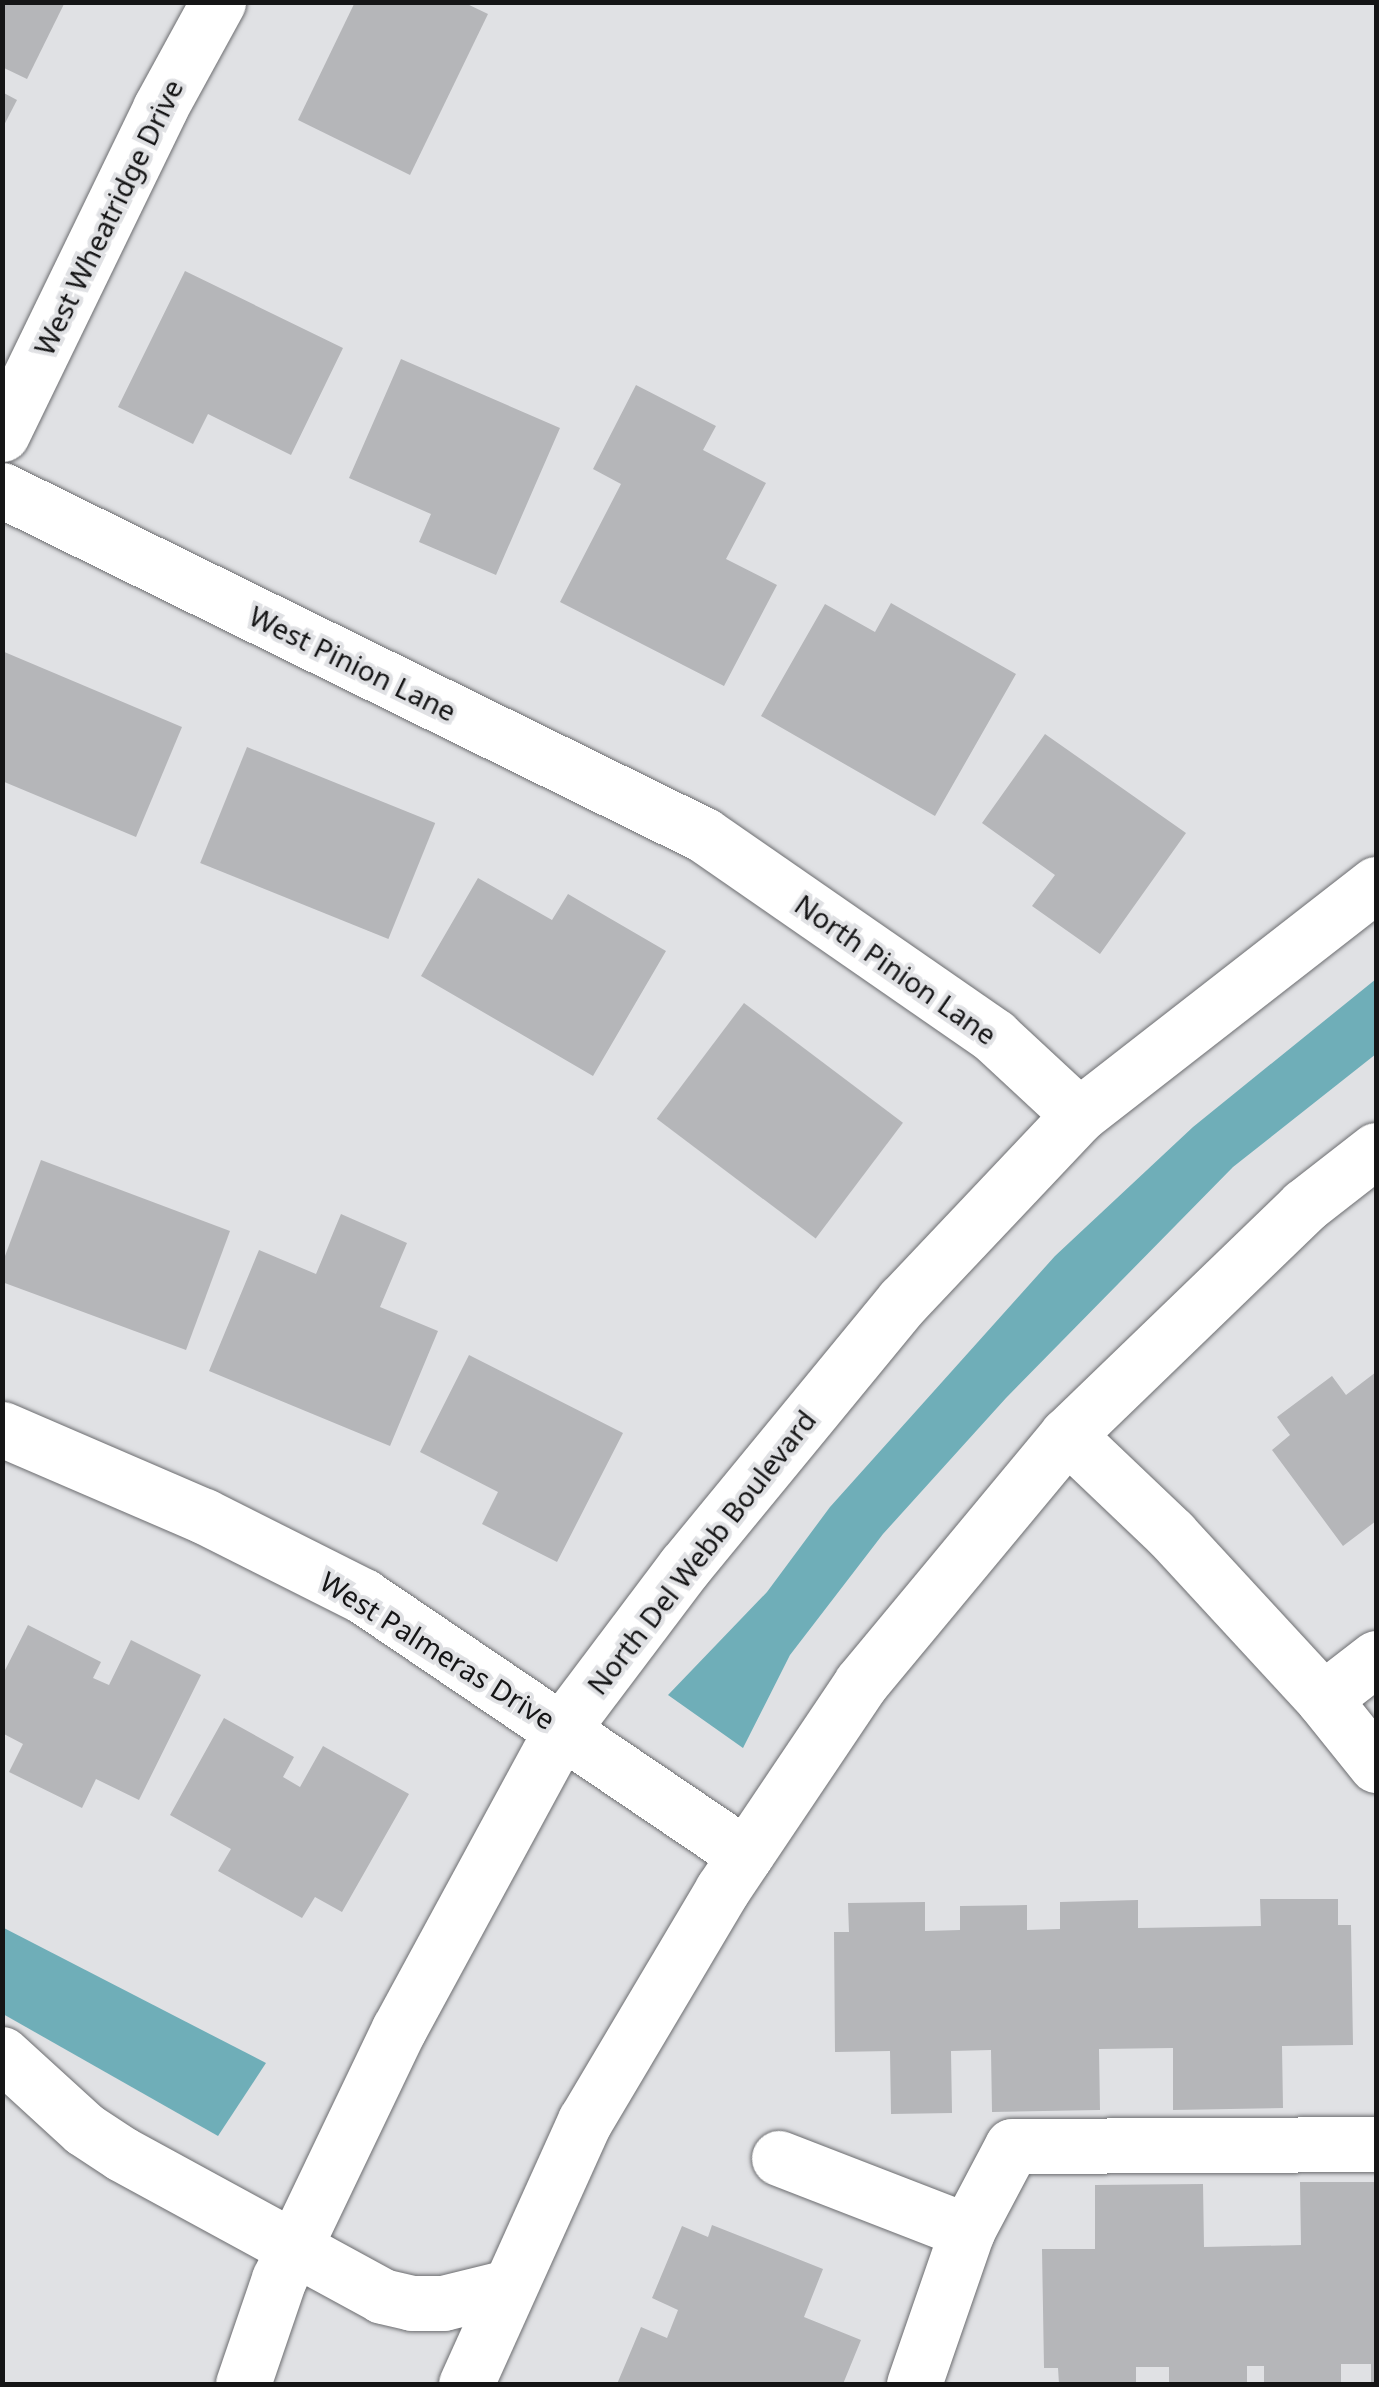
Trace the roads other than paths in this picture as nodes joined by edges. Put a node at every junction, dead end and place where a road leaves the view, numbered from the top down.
1 (218, 2) edge
2 (2, 434) edge
3 (2, 490) edge
4 (704, 835) joint
5 (1376, 884) edge
6 (1079, 1115) junction
7 (1376, 1150) edge
8 (2, 1430) edge
9 (1067, 1435) junction
10 (1376, 1658) edge
11 (1323, 1699) junction
12 (562, 1730) junction
13 (1376, 1765) edge
14 (745, 1855) junction
15 (2, 2054) edge
16 (1376, 2144) edge
17 (779, 2158) dead end
18 (967, 2231) junction
19 (294, 2248) junction
20 (508, 2287) junction
21 (243, 2384) edge
22 (466, 2384) edge
23 (914, 2384) edge

1 - 2 street, West Wheatridge Drive
3 - 4 street, West Pinion Lane
4 - 6 street, North Pinion Lane
5 - 6 street, North Del Webb Boulevard
6 - 12 street, North Del Webb Boulevard
7 - 9 street
8 - 12 street, West Palmeras Drive
9 - 11 street
9 - 14 street
10 - 11 street
11 - 13 street
12 - 14 street, West Palmeras Drive
12 - 19 street, North Del Webb Boulevard
14 - 20 street
15 - 19 street
16 - 18 street
17 - 18 street
18 - 23 street
19 - 20 street
19 - 21 street, North Del Webb Boulevard
20 - 22 street

